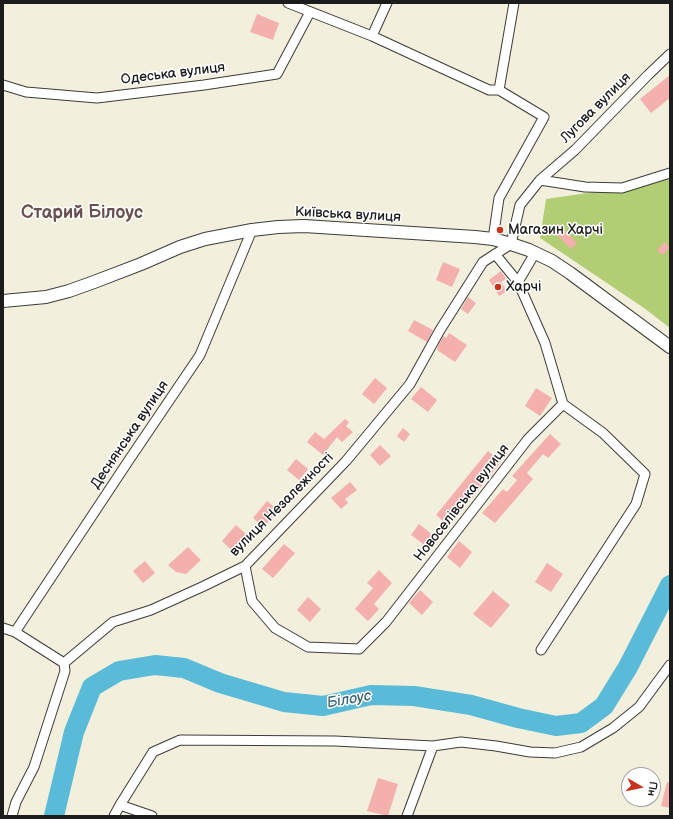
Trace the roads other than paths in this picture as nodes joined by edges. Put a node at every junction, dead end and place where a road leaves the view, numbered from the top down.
1 (288, 3) edge
2 (387, 3) edge
3 (514, 3) edge
4 (310, 12) junction
5 (372, 36) junction
6 (670, 54) edge
7 (3, 85) edge
8 (499, 90) junction
9 (670, 173) edge
10 (540, 180) junction
11 (252, 230) junction
12 (493, 239) junction
13 (511, 244) junction
14 (535, 253) junction
15 (495, 254) junction
16 (518, 282) junction
17 (3, 302) edge
18 (670, 347) edge
19 (563, 404) junction
20 (245, 566) junction
21 (3, 628) edge
22 (15, 632) junction
23 (541, 650) dead end
24 (64, 663) junction
25 (670, 665) edge
26 (433, 746) junction
27 (120, 805) junction
28 (12, 816) edge
29 (114, 816) edge
30 (152, 816) edge
31 (407, 816) edge

1 - 4 street
2 - 5 street
3 - 8 street
4 - 5 street
4 - 7 street, Одеська вулиця
5 - 8 street
6 - 10 street, Лугова вулиця
8 - 12 street
9 - 10 street
10 - 13 street, Лугова вулиця
11 - 12 main road, Київська вулиця
11 - 17 main road, Київська вулиця
11 - 22 street, Деснянська вулиця
12 - 13 main road, Київська вулиця
13 - 14 main road, Київська вулиця
13 - 15 street, вулиця Незалежності
14 - 16 street
14 - 18 main road, Київська вулиця
15 - 16 street
15 - 20 street, вулиця Незалежності
16 - 19 street
19 - 20 street, Новоселівська вулиця
19 - 23 street
20 - 24 street, вулиця Незалежності
21 - 22 street
22 - 24 street
24 - 28 street
25 - 26 street
26 - 27 street
26 - 31 street
27 - 29 street
27 - 30 street

